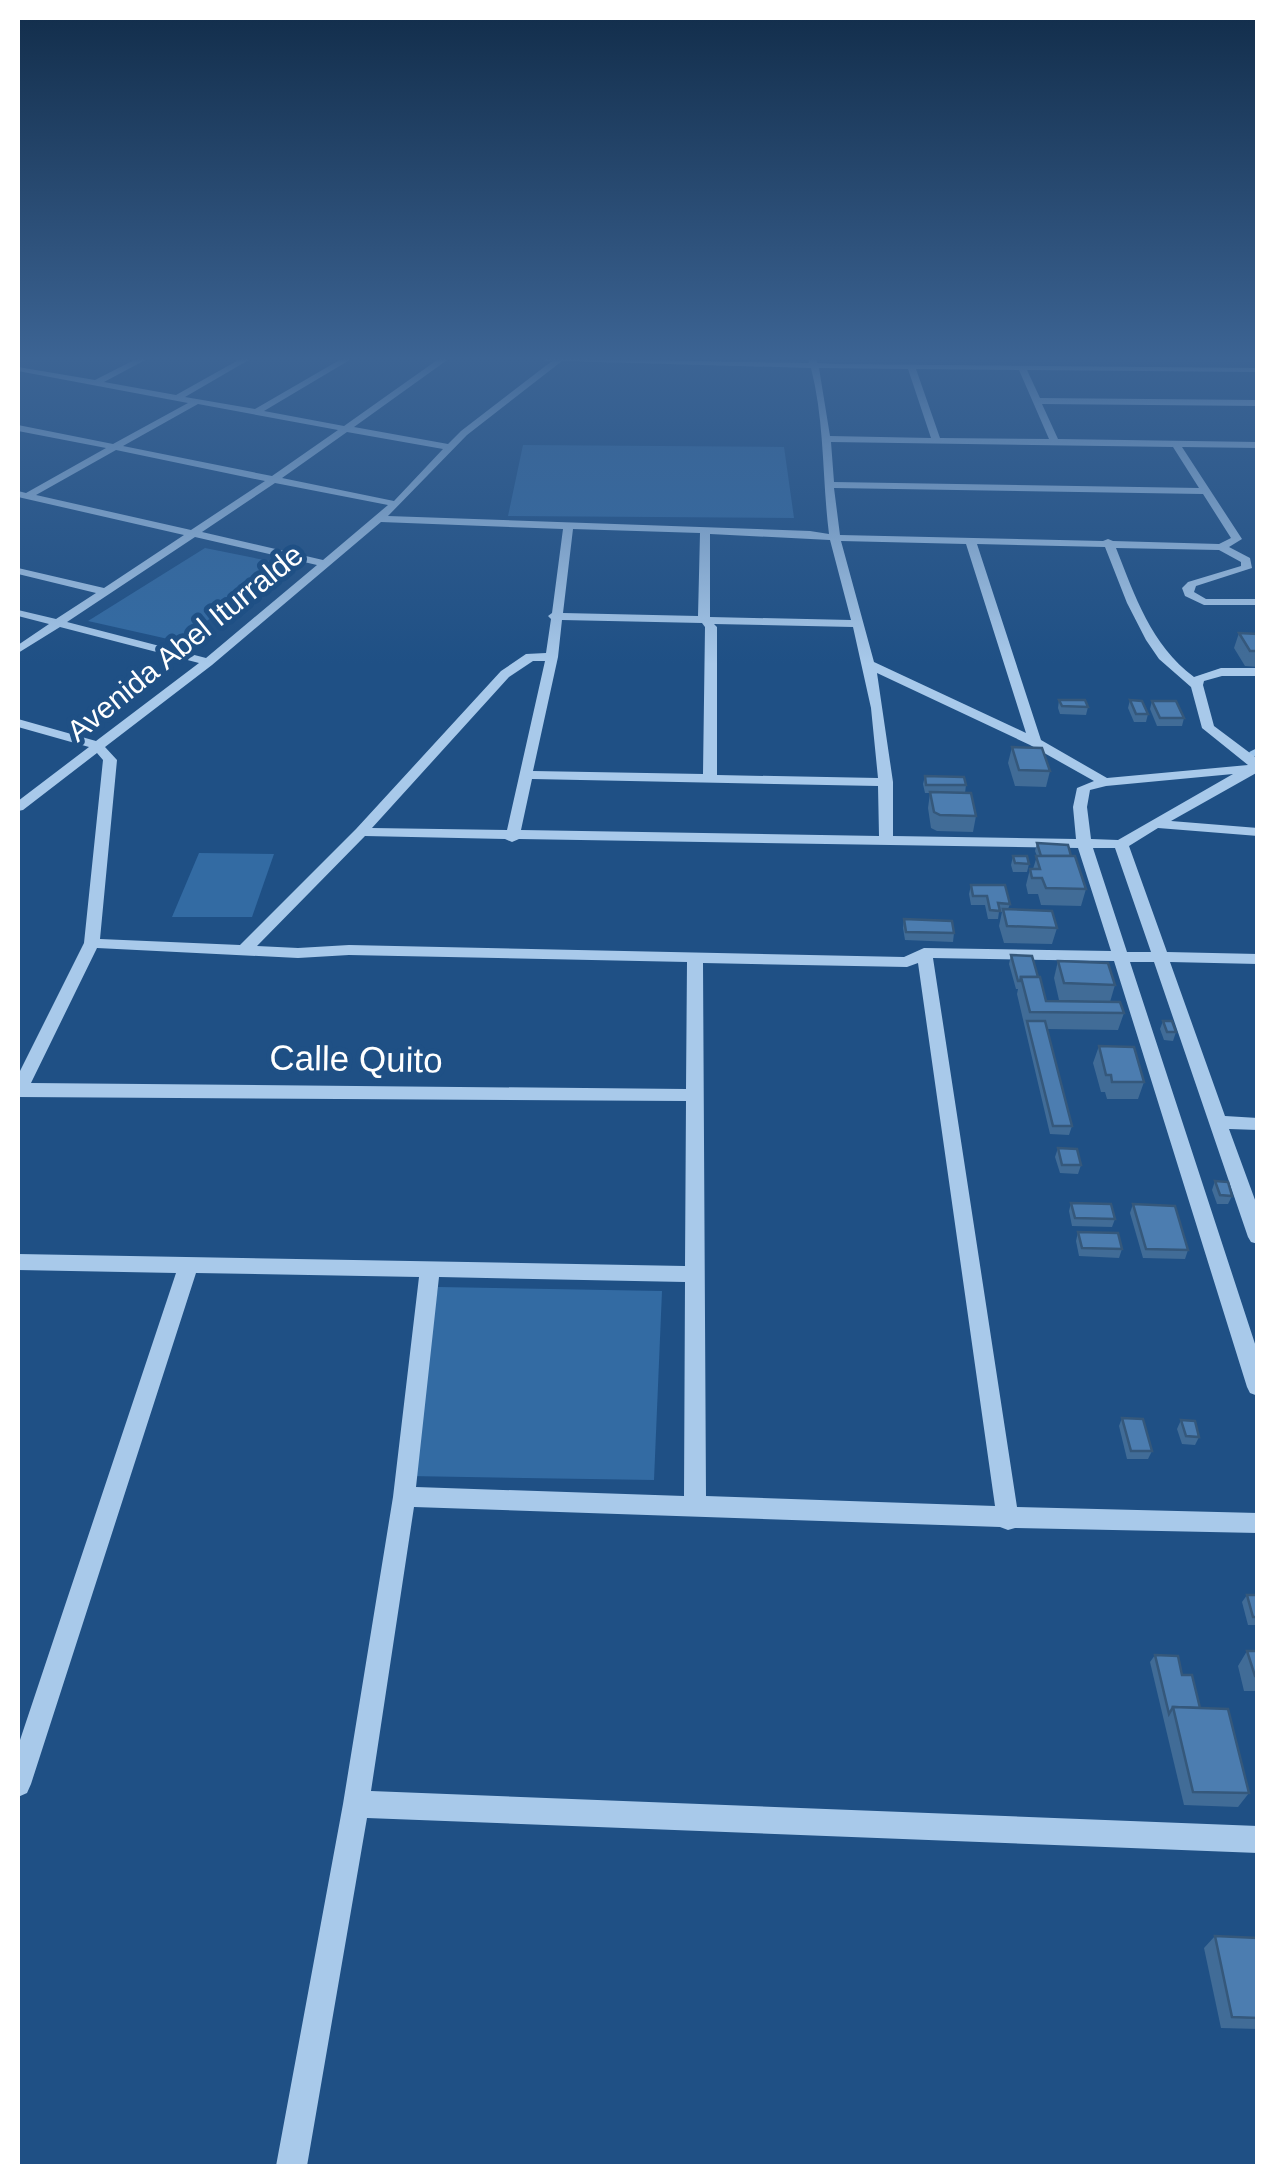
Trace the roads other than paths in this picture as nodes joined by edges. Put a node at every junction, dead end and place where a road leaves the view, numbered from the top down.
1 (90, 460) edge
2 (172, 460) edge
3 (302, 460) edge
4 (440, 460) edge
5 (828, 460) edge
6 (1187, 460) edge
7 (273, 480) junction
8 (827, 485) junction
9 (1207, 491) junction
10 (21, 498) edge
11 (396, 504) junction
12 (378, 519) junction
13 (568, 528) junction
14 (705, 530) junction
15 (194, 532) junction
16 (836, 538) junction
17 (970, 540) junction
18 (1108, 542) junction
19 (1222, 547) junction
20 (324, 564) junction
21 (18, 571) edge
22 (107, 592) junction
23 (1258, 602) edge
24 (18, 613) edge
25 (554, 616) junction
26 (704, 620) junction
27 (57, 623) junction
28 (855, 624) junction
29 (18, 650) edge
30 (552, 657) junction
31 (208, 662) junction
32 (868, 664) junction
33 (1258, 672) edge
34 (1197, 685) junction
35 (18, 723) edge
36 (1036, 742) junction
37 (97, 745) junction
38 (1258, 768) edge
39 (526, 775) junction
40 (710, 778) junction
41 (886, 782) junction
42 (1105, 782) junction
43 (18, 807) edge
44 (1156, 824) junction
45 (361, 832) junction
46 (1258, 832) edge
47 (512, 838) junction
48 (886, 839) junction
49 (1084, 843) junction
50 (1121, 844) junction
51 (92, 942) junction
52 (246, 948) junction
53 (924, 952) junction
54 (1160, 956) junction
55 (696, 958) junction
56 (1119, 958) junction
57 (1258, 960) edge
58 (18, 1090) edge
59 (694, 1095) junction
60 (1220, 1122) junction
61 (1258, 1124) edge
62 (1258, 1237) edge
63 (18, 1262) edge
64 (189, 1264) junction
65 (430, 1270) junction
66 (694, 1274) junction
67 (1258, 1387) edge
68 (404, 1498) junction
69 (695, 1504) junction
70 (1008, 1520) junction
71 (1258, 1524) edge
72 (18, 1784) edge
73 (356, 1804) junction
74 (1258, 1840) edge
75 (291, 2166) edge

1 - 10 street
2 - 7 street
3 - 7 street
4 - 11 street, Avenida Abel Iturralde
5 - 8 street
6 - 9 street
7 - 11 street
7 - 15 street
8 - 9 street
8 - 16 street
9 - 19 street
10 - 15 street
11 - 12 street, Avenida Abel Iturralde
12 - 13 street
12 - 20 street, Avenida Abel Iturralde
13 - 14 street
13 - 25 street
14 - 16 street
14 - 26 street
15 - 20 street
15 - 22 street
16 - 17 street
16 - 28 street
17 - 18 street
17 - 36 street
18 - 19 street
18 - 34 street
19 - 23 street
20 - 31 street, Avenida Abel Iturralde
21 - 22 street
22 - 27 street
24 - 27 street
25 - 26 street
25 - 30 street
26 - 28 street
26 - 40 street
27 - 29 street
27 - 31 street
28 - 32 street
30 - 39 street
30 - 45 street
31 - 37 street, Avenida Abel Iturralde
32 - 36 street
32 - 41 street
33 - 34 street
34 - 38 street
35 - 37 street
36 - 42 street
37 - 43 street, Avenida Abel Iturralde
37 - 51 street
38 - 42 street
38 - 44 street
39 - 40 street
39 - 47 street
40 - 41 street
41 - 48 street
42 - 49 street
44 - 46 street
44 - 50 street
45 - 47 street
45 - 52 street
47 - 48 street
48 - 49 street
49 - 50 street
49 - 56 street
50 - 54 street
51 - 52 street
51 - 58 street
52 - 55 street
53 - 55 street
53 - 56 street
53 - 70 street
54 - 56 street
54 - 57 street
54 - 60 street
55 - 59 street
56 - 67 street
58 - 59 street, Calle Quito
59 - 66 street
60 - 61 street
60 - 62 street
63 - 64 street
64 - 65 street
64 - 72 street
65 - 66 street
65 - 68 street
66 - 69 street
68 - 69 street
68 - 73 street
69 - 70 street
70 - 71 street
73 - 74 street
73 - 75 street

